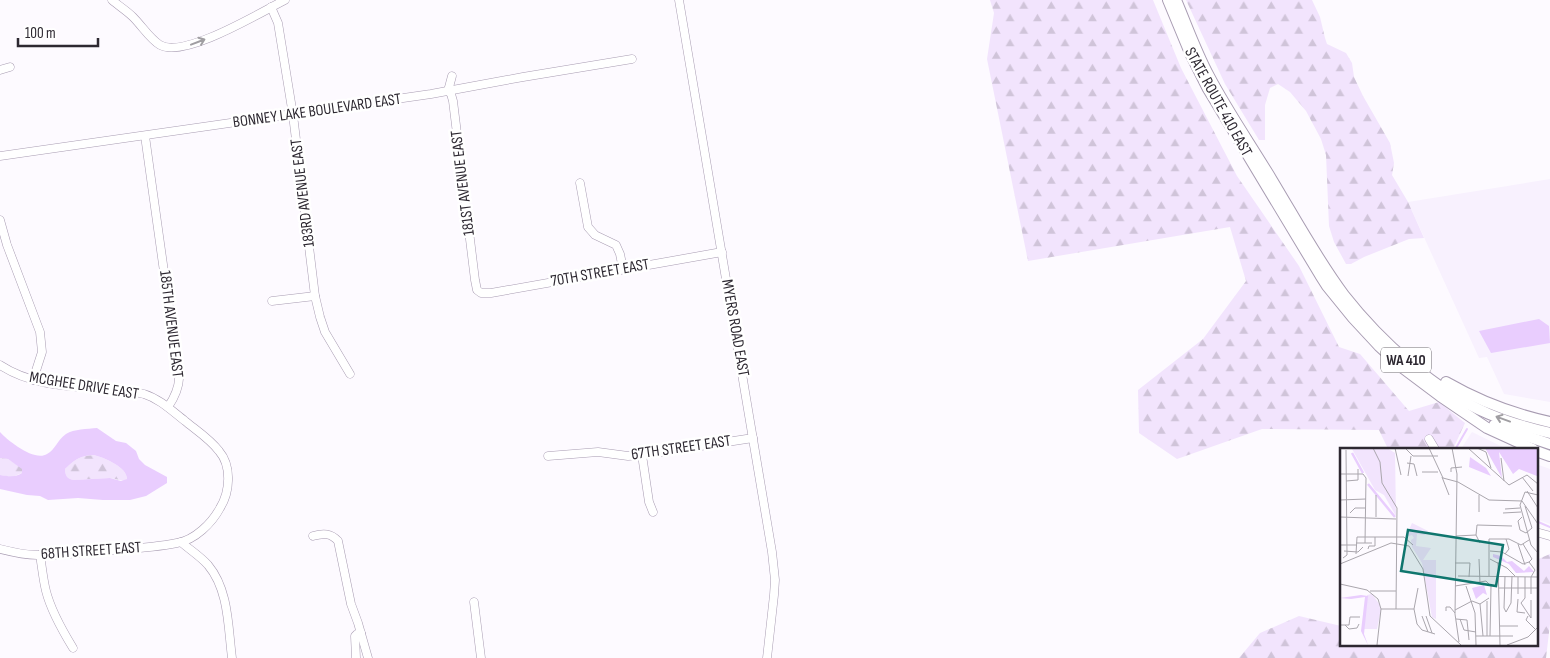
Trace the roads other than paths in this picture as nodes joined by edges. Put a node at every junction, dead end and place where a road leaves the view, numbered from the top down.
1 (112, 0) edge
2 (285, 0) edge
3 (679, 0) edge
4 (1168, 0) edge
5 (1176, 0) edge
6 (272, 6) junction
7 (632, 59) dead end
8 (10, 67) dead end
9 (0, 70) edge
10 (452, 76) dead end
11 (448, 91) junction
12 (293, 114) junction
13 (145, 136) junction
14 (0, 156) edge
15 (580, 183) dead end
16 (1278, 198) junction
17 (0, 220) edge
18 (1305, 234) junction
19 (722, 252) junction
20 (623, 269) junction
21 (479, 292) joint
22 (315, 296) junction
23 (272, 301) dead end
24 (0, 366) edge
25 (350, 374) dead end
26 (33, 380) junction
27 (168, 407) junction
28 (1460, 409) junction
29 (1550, 422) edge
30 (1550, 432) edge
31 (753, 438) junction
32 (1428, 439) dead end
33 (1550, 444) edge
34 (1433, 448) edge
35 (1531, 448) edge
36 (1538, 451) edge
37 (642, 455) junction
38 (548, 456) dead end
39 (1550, 456) edge
40 (653, 512) dead end
41 (313, 536) dead end
42 (181, 542) junction
43 (0, 549) edge
44 (40, 556) junction
45 (474, 602) dead end
46 (361, 633) junction
47 (73, 648) dead end
48 (232, 658) edge
49 (356, 658) edge
50 (368, 658) edge
51 (481, 658) edge
52 (767, 658) edge

1 -> 6 street
2 - 6 street
3 - 19 street, MYERS ROAD EAST
4 - 16 highway, STATE ROUTE 410 EAST / WA 410
5 - 16 highway, STATE ROUTE 410 EAST / WA 410
6 - 12 street, 183RD AVENUE EAST
7 - 11 street, BONNEY LAKE BOULEVARD EAST
8 - 9 street
10 - 11 street
11 - 12 street, BONNEY LAKE BOULEVARD EAST
11 - 21 street, 181ST AVENUE EAST
12 - 13 street, BONNEY LAKE BOULEVARD EAST
12 - 22 street, 183RD AVENUE EAST
13 - 14 street, BONNEY LAKE BOULEVARD EAST
13 - 27 street, 185TH AVENUE EAST
15 - 20 street
16 - 18 highway, WA 410
16 - 28 highway, WA 410
17 - 26 street
18 - 29 highway
30 -> 18 highway, WA 410
19 - 20 street, 70TH STREET EAST
19 - 31 street, MYERS ROAD EAST
20 - 21 street, 70TH STREET EAST
22 - 23 street
22 - 25 street, 183RD AVENUE EAST
24 - 26 street, MCGHEE DRIVE EAST
26 - 27 street, MCGHEE DRIVE EAST
27 - 42 street
28 - 33 highway, WA 410
28 - 35 highway
31 - 37 street, 67TH STREET EAST
31 - 52 street, MYERS ROAD EAST
32 - 34 street
36 - 39 highway
37 - 38 street, 67TH STREET EAST
37 - 40 street
41 - 46 street
42 - 44 street, 68TH STREET EAST
42 - 48 street
43 - 44 street, 68TH STREET EAST
44 - 47 street
45 - 51 street
46 - 49 street
46 - 50 street

